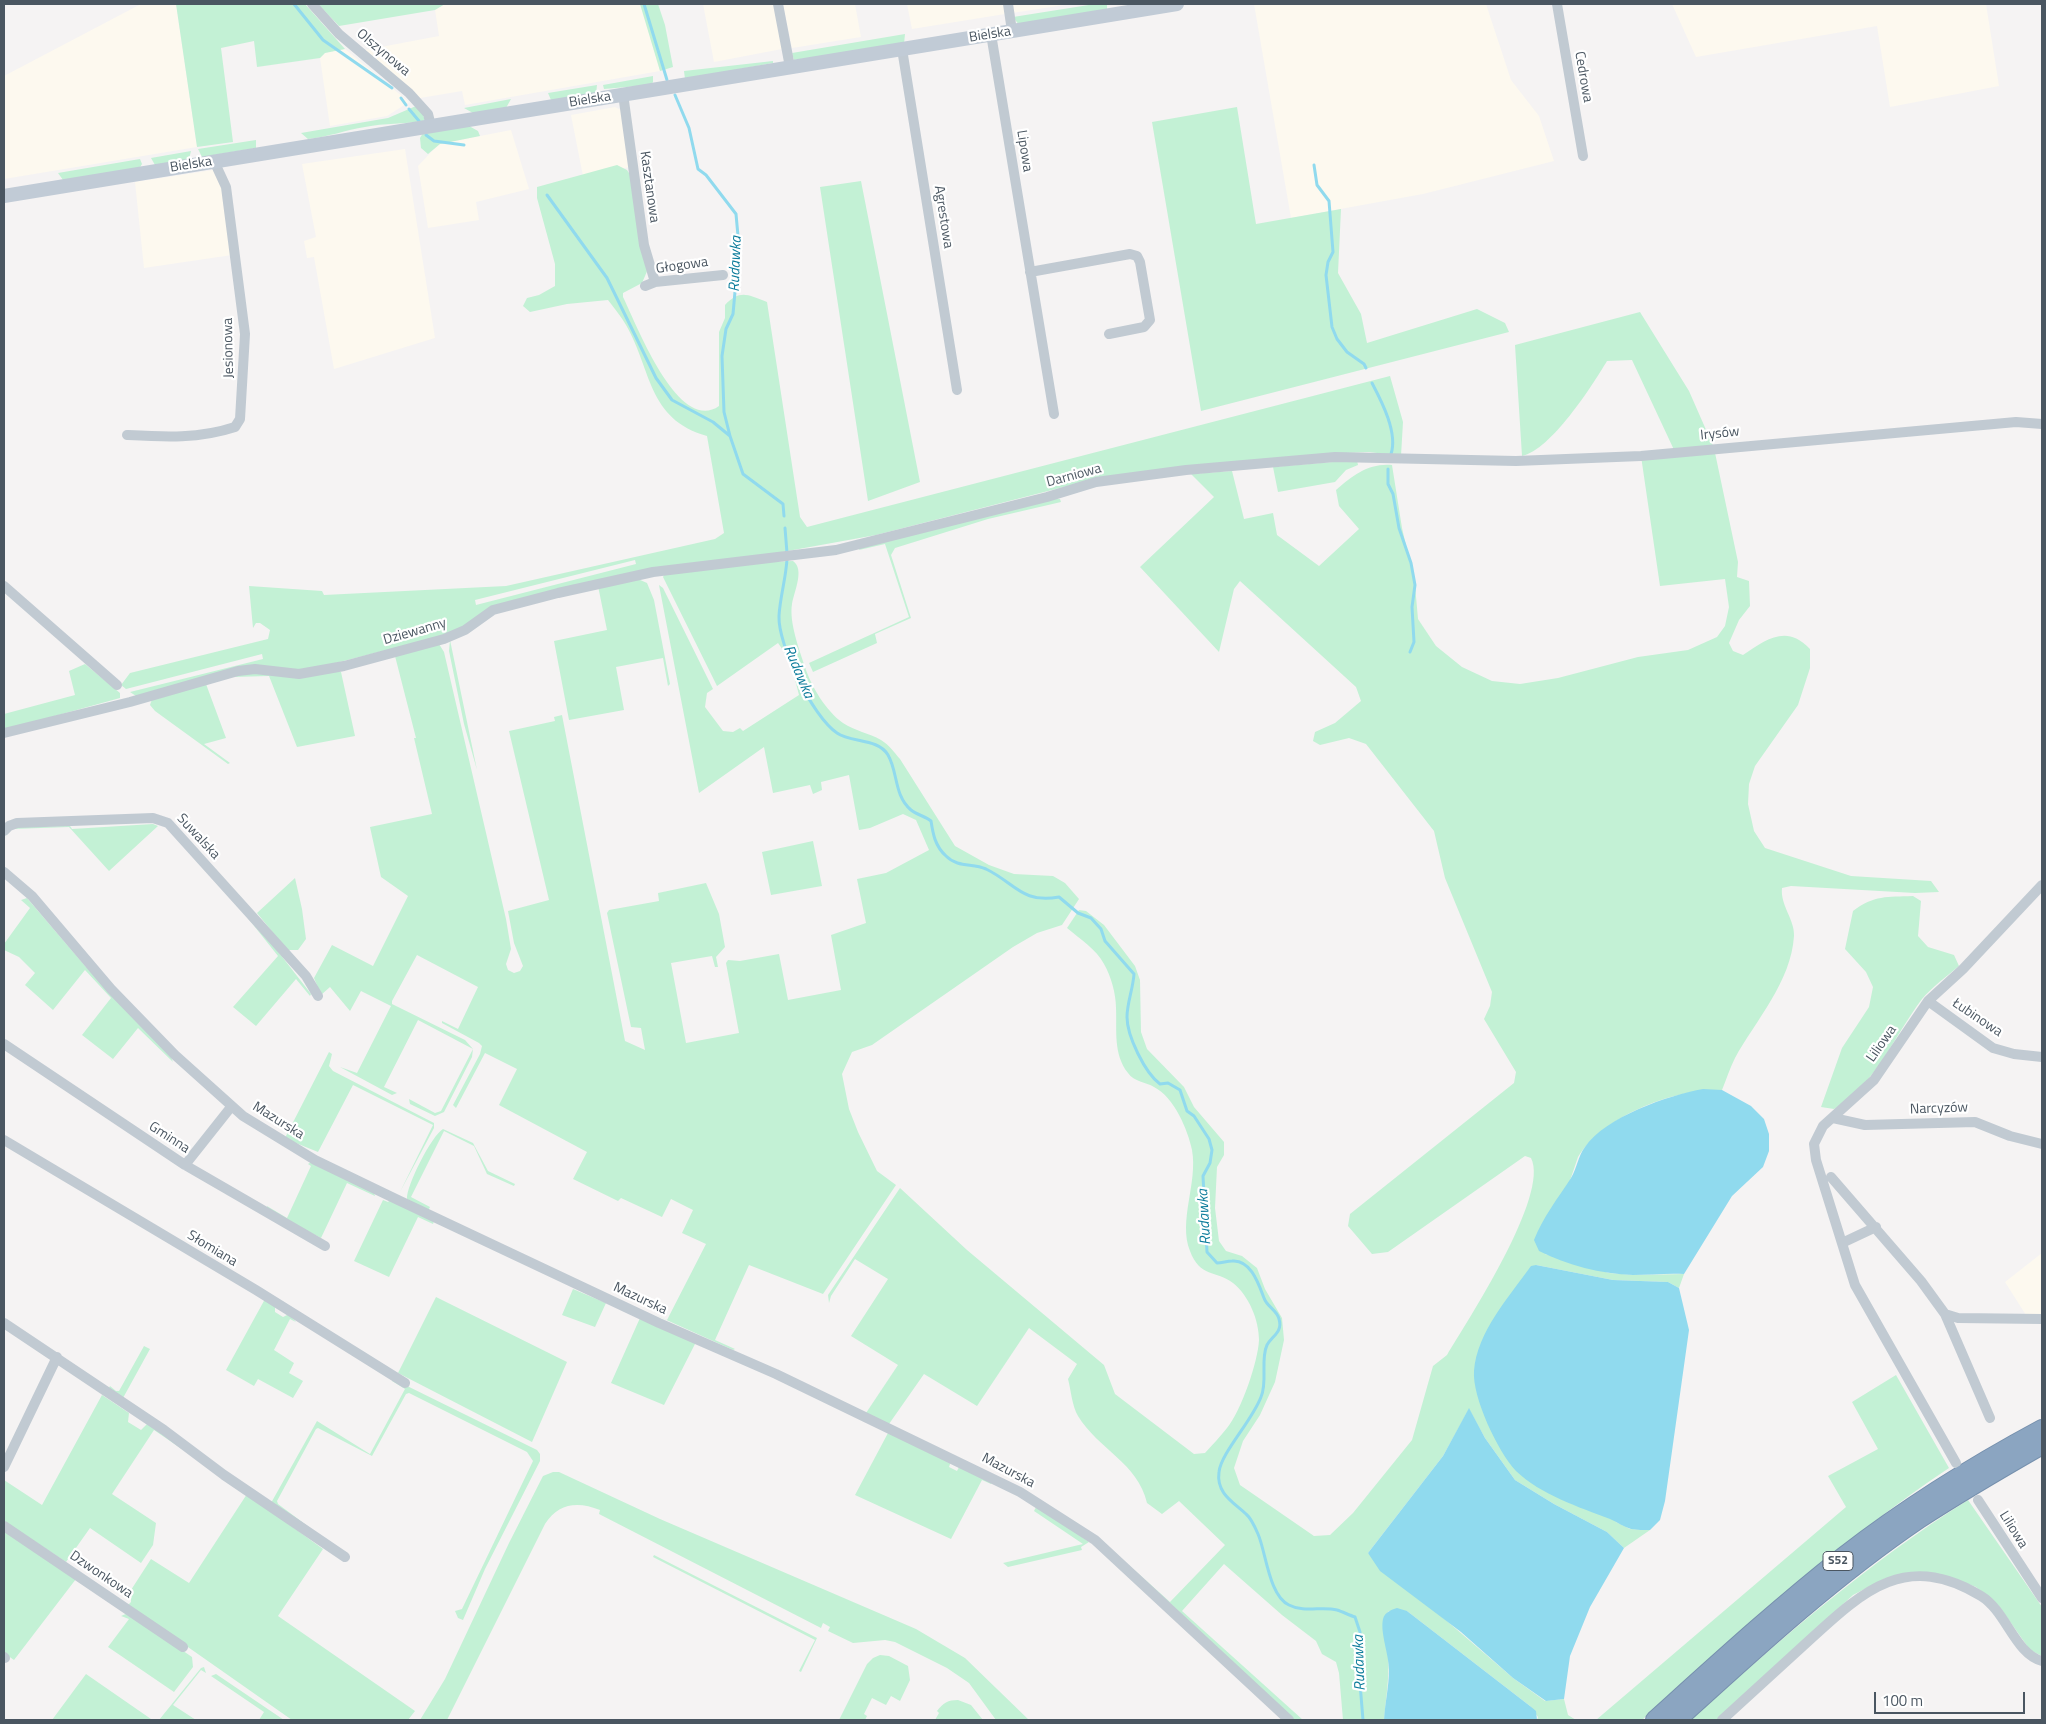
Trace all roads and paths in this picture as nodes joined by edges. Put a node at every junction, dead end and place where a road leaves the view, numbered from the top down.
1 (312, 4) edge
2 (778, 4) edge
3 (1008, 4) edge
4 (1177, 4) edge
5 (1557, 4) edge
6 (1012, 31) junction
7 (991, 34) junction
8 (902, 49) junction
9 (790, 67) junction
10 (623, 94) junction
11 (431, 126) junction
12 (1583, 156) dead end
13 (214, 161) junction
14 (4, 196) edge
15 (1030, 272) junction
16 (723, 275) dead end
17 (650, 284) joint
18 (1109, 334) dead end
19 (957, 390) dead end
20 (1054, 414) dead end
21 (2042, 424) edge
22 (127, 435) dead end
23 (1368, 459) joint
24 (792, 556) joint
25 (4, 586) edge
26 (117, 685) dead end
27 (4, 733) edge
28 (4, 831) edge
29 (4, 872) edge
30 (2042, 885) edge
31 (318, 996) dead end
32 (1928, 1001) junction
33 (4, 1044) edge
34 (2042, 1057) edge
35 (231, 1107) junction
36 (1833, 1118) junction
37 (4, 1140) edge
38 (2042, 1144) edge
39 (186, 1165) junction
40 (1831, 1178) dead end
41 (1876, 1227) junction
42 (1842, 1243) junction
43 (325, 1246) dead end
44 (1944, 1314) junction
45 (2042, 1319) edge
46 (4, 1323) edge
47 (57, 1357) junction
48 (405, 1383) dead end
49 (1990, 1418) dead end
50 (2042, 1429) edge
51 (2042, 1445) edge
52 (1956, 1463) dead end
53 (4, 1467) edge
54 (1978, 1500) dead end
55 (4, 1526) edge
56 (344, 1557) dead end
57 (2042, 1598) edge
58 (182, 1647) dead end
59 (2042, 1661) edge
60 (1290, 1720) edge
61 (1655, 1720) edge
62 (1677, 1720) edge
63 (1722, 1720) edge

1 - 11 street, Olszynowa
2 - 9 street
3 - 6 street
4 - 6 main road, Bielska
5 - 12 street, Cedrowa
6 - 7 main road, Bielska
7 - 8 main road, Bielska
7 - 15 street, Lipowa
8 - 9 main road, Bielska
8 - 19 street, Agrestowa
9 - 10 main road, Bielska
10 - 11 main road, Bielska
10 - 17 street, Kasztanowa
11 - 13 main road, Bielska
13 - 14 main road, Bielska
13 - 22 street, Jesionowa
15 - 18 street
15 - 20 street, Lipowa
16 - 17 street, Głogowa
21 - 23 street, Irysów
23 - 24 street, Darniowa
24 - 27 street, Dziewanny
25 - 26 street
28 - 31 street, Suwalska
29 - 35 street, Mazurska
30 - 32 street, Liliowa
32 - 34 street, Łubinowa
32 - 36 street, Liliowa
33 - 39 street, Gminna
35 - 39 street
35 - 60 street, Mazurska
36 - 38 street, Narcyzów
36 - 42 street, Liliowa
37 - 48 street, Słomiana
39 - 43 street, Gminna
40 - 41 street
41 - 42 street
41 - 44 street
42 - 52 street, Liliowa
44 - 45 street
44 - 49 street
46 - 47 street
47 - 53 street
47 - 56 street
50 - 61 highway, S52
51 - 62 highway, S52
54 - 57 street, Liliowa
55 - 58 street, Dzwonkowa
59 - 63 street

